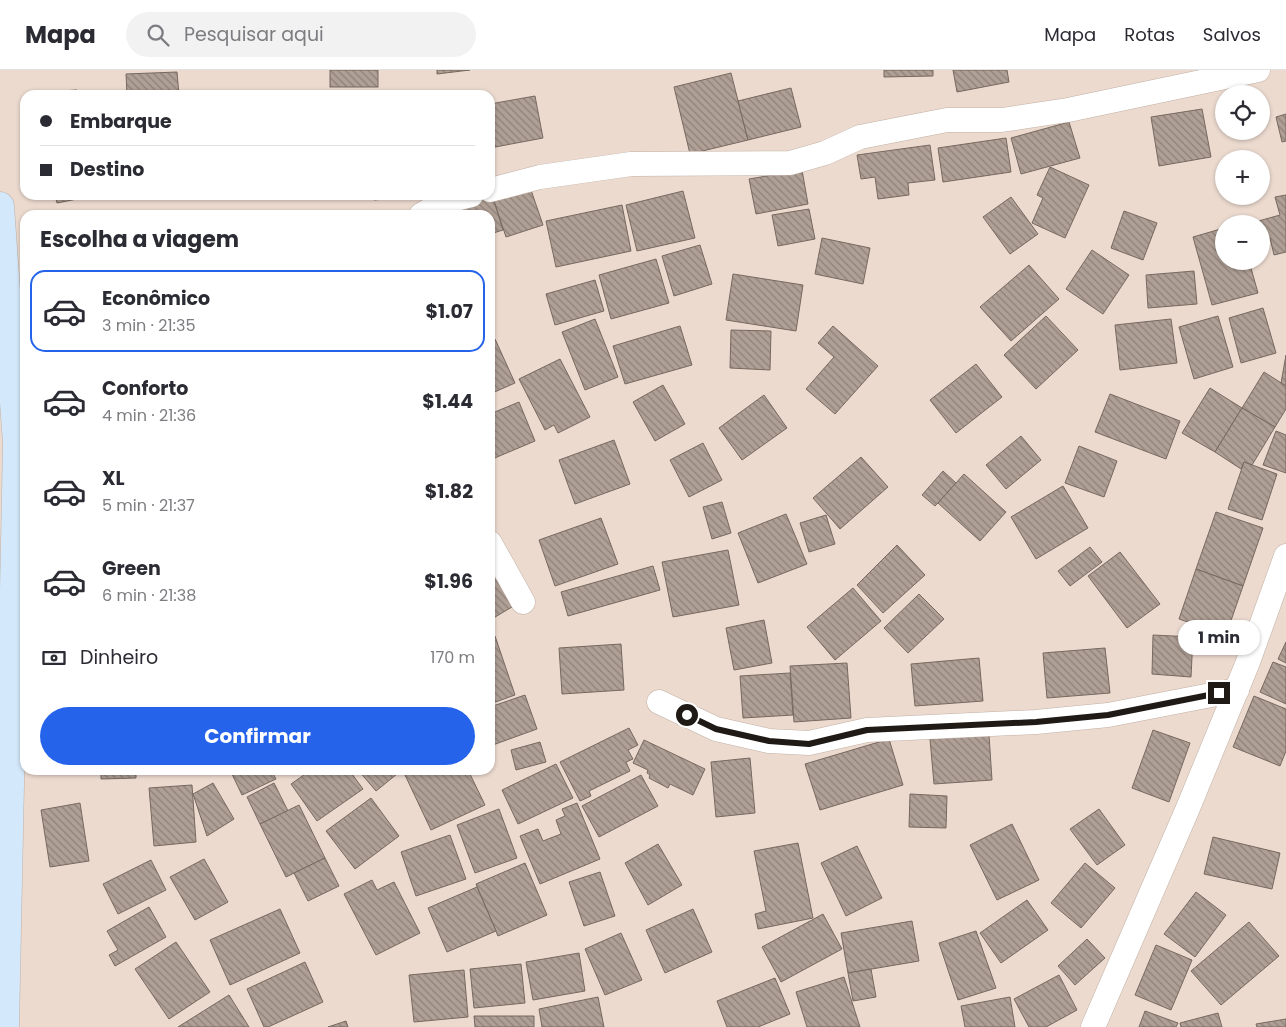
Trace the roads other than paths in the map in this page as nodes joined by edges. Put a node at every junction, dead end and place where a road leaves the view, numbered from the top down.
1 (1258, 70) edge
2 (495, 189) edge
3 (450, 200) edge
4 (0, 206) edge
5 (429, 210) edge
6 (14, 447) edge
7 (495, 553) edge
8 (1286, 556) edge
9 (523, 602) dead end
10 (1237, 690) junction
11 (658, 702) dead end
12 (5, 1027) edge
13 (1093, 1027) edge

1 - 2 street
3 - 5 street
4 - 6 street
6 - 12 street
7 - 9 street
8 - 10 street
10 - 11 street
10 - 13 street

